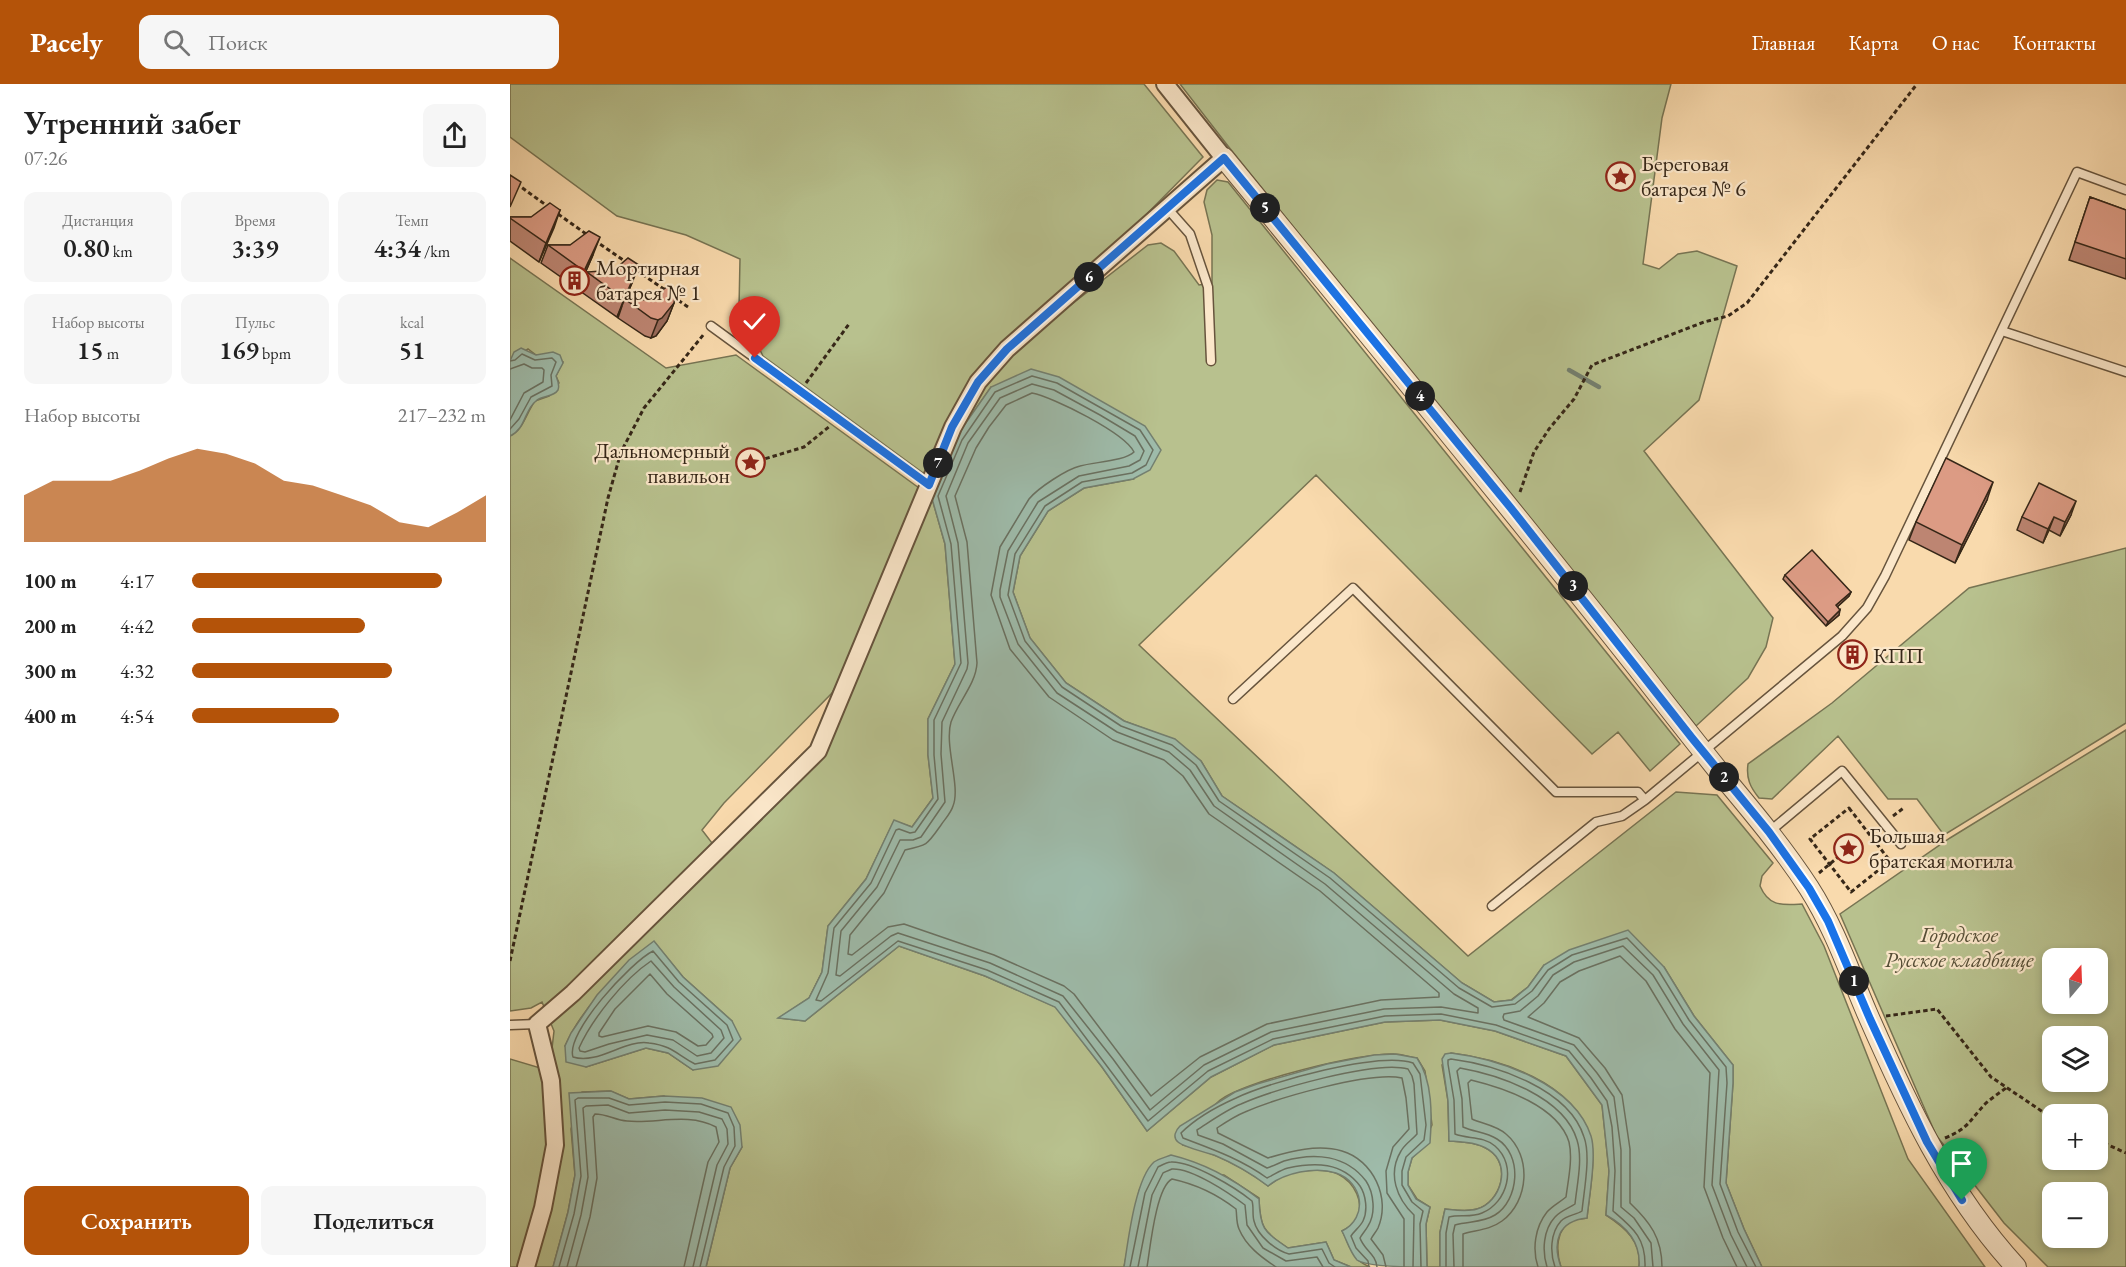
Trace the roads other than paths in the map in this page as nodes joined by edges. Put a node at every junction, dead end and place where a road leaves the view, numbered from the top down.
1 (1165, 84) edge
2 (1224, 158) junction
3 (2126, 190) edge
4 (1167, 208) junction
5 (711, 326) road end
6 (2002, 331) junction
7 (1211, 361) dead end
8 (2126, 372) edge
9 (929, 485) junction
10 (1233, 699) dead end
11 (1703, 752) junction
12 (1645, 800) junction
13 (1769, 832) junction
14 (1901, 844) dead end
15 (1492, 906) dead end
16 (537, 1024) junction
17 (510, 1025) edge
18 (526, 1267) edge
19 (2016, 1267) edge

1 - 2 street
2 - 4 street
2 - 11 street
3 - 6 lane
4 - 7 lane
4 - 9 street
5 - 9 lane
6 - 8 lane
6 - 11 lane
9 - 16 street
10 - 12 lane
11 - 12 lane
11 - 13 street
12 - 15 lane
13 - 14 lane
13 - 19 street
16 - 17 lane
16 - 18 street

